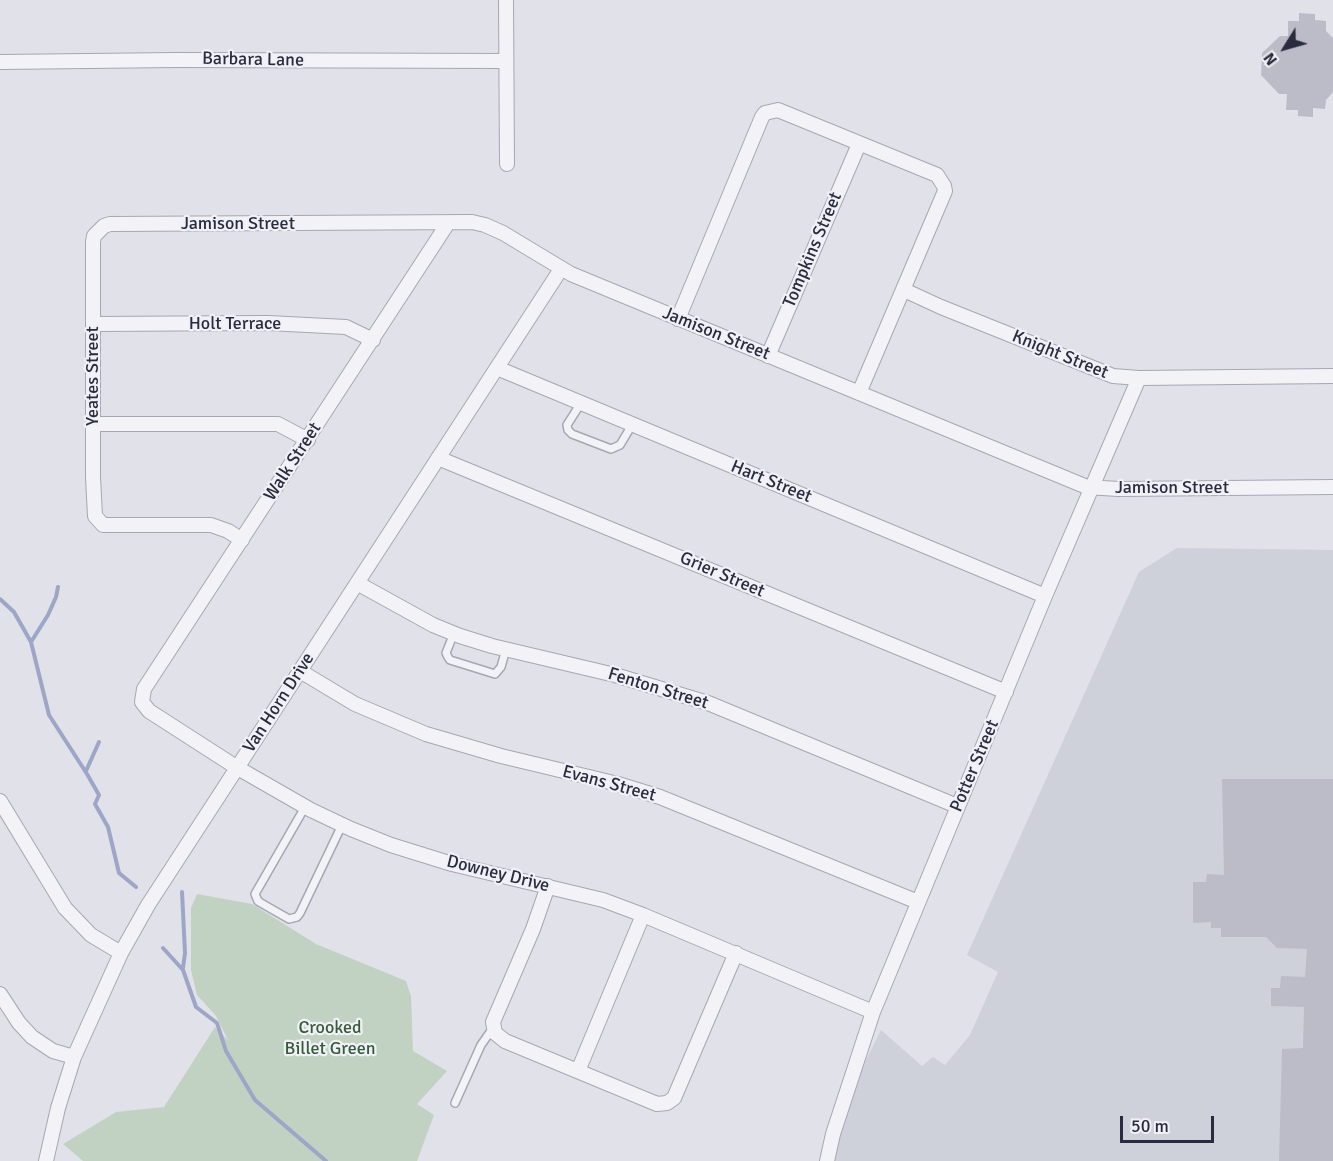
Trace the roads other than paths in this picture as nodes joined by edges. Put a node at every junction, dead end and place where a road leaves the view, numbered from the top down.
1 (506, 0) edge
2 (506, 61) junction
3 (0, 62) edge
4 (859, 144) junction
5 (507, 164) dead end
6 (448, 223) junction
7 (97, 232) joint
8 (561, 269) junction
9 (904, 290) junction
10 (678, 319) junction
11 (93, 324) junction
12 (374, 340) junction
13 (768, 356) junction
14 (497, 368) junction
15 (1333, 376) edge
16 (1139, 378) junction
17 (859, 393) junction
18 (581, 403) junction
19 (93, 424) junction
20 (632, 425) junction
21 (308, 440) junction
22 (438, 458) junction
23 (1333, 487) edge
24 (1091, 488) junction
25 (242, 540) junction
26 (357, 583) junction
27 (1045, 596) junction
28 (454, 633) junction
29 (506, 650) junction
30 (300, 671) junction
31 (1006, 692) junction
32 (142, 702) joint
33 (236, 767) junction
34 (0, 801) edge
35 (957, 806) junction
36 (305, 807) junction
37 (342, 825) junction
38 (548, 886) junction
39 (918, 902) junction
40 (643, 915) junction
41 (121, 953) junction
42 (736, 953) junction
43 (0, 994) edge
44 (873, 1011) junction
45 (493, 1028) junction
46 (74, 1057) junction
47 (578, 1071) junction
48 (455, 1103) dead end
49 (46, 1161) edge
50 (827, 1161) edge

1 - 2 street
2 - 3 street, Barbara Lane
2 - 5 street
4 - 9 street
4 - 10 street
4 - 13 street, Tompkins Street
6 - 7 street, Jamison Street
6 - 8 street, Jamison Street
6 - 12 street, Walk Street
7 - 11 street, Yeates Street
8 - 10 street, Jamison Street
8 - 14 street, Van Horn Drive
9 - 16 street, Knight Street
9 - 17 street
10 - 13 street, Jamison Street
11 - 12 street, Holt Terrace
11 - 19 street, Yeates Street
12 - 21 street, Walk Street
13 - 17 street, Jamison Street
14 - 18 street, Hart Street
14 - 22 street, Van Horn Drive
15 - 16 street, Knight Street
16 - 24 street, Potter Street
17 - 24 street, Jamison Street
18 - 20 street, Hart Street
18 - 20 lane
19 - 21 street
19 - 25 street, Yeates Street
20 - 27 street, Hart Street
21 - 25 street, Walk Street
22 - 26 street, Van Horn Drive
22 - 31 street, Grier Street
23 - 24 street, Jamison Street
24 - 27 street, Potter Street
25 - 32 street, Walk Street
26 - 28 street, Fenton Street
26 - 30 street, Van Horn Drive
27 - 31 street, Potter Street
28 - 29 street, Fenton Street
28 - 29 lane
29 - 35 street, Fenton Street
30 - 33 street, Van Horn Drive
30 - 39 street, Evans Street
31 - 35 street, Potter Street
32 - 33 street, Downey Drive
33 - 36 street, Downey Drive
33 - 41 street, Van Horn Drive
34 - 41 street
35 - 39 street, Potter Street
36 - 37 street, Downey Drive
36 - 37 lane
37 - 38 street, Downey Drive
38 - 40 street, Downey Drive
38 - 45 street
39 - 44 street, Potter Street
40 - 42 street, Downey Drive
40 - 47 street
41 - 46 street, Van Horn Drive
42 - 44 street, Downey Drive
42 - 47 street
43 - 46 street
44 - 50 street, Potter Street
45 - 47 street
45 - 48 lane
46 - 49 street, Van Horn Drive

